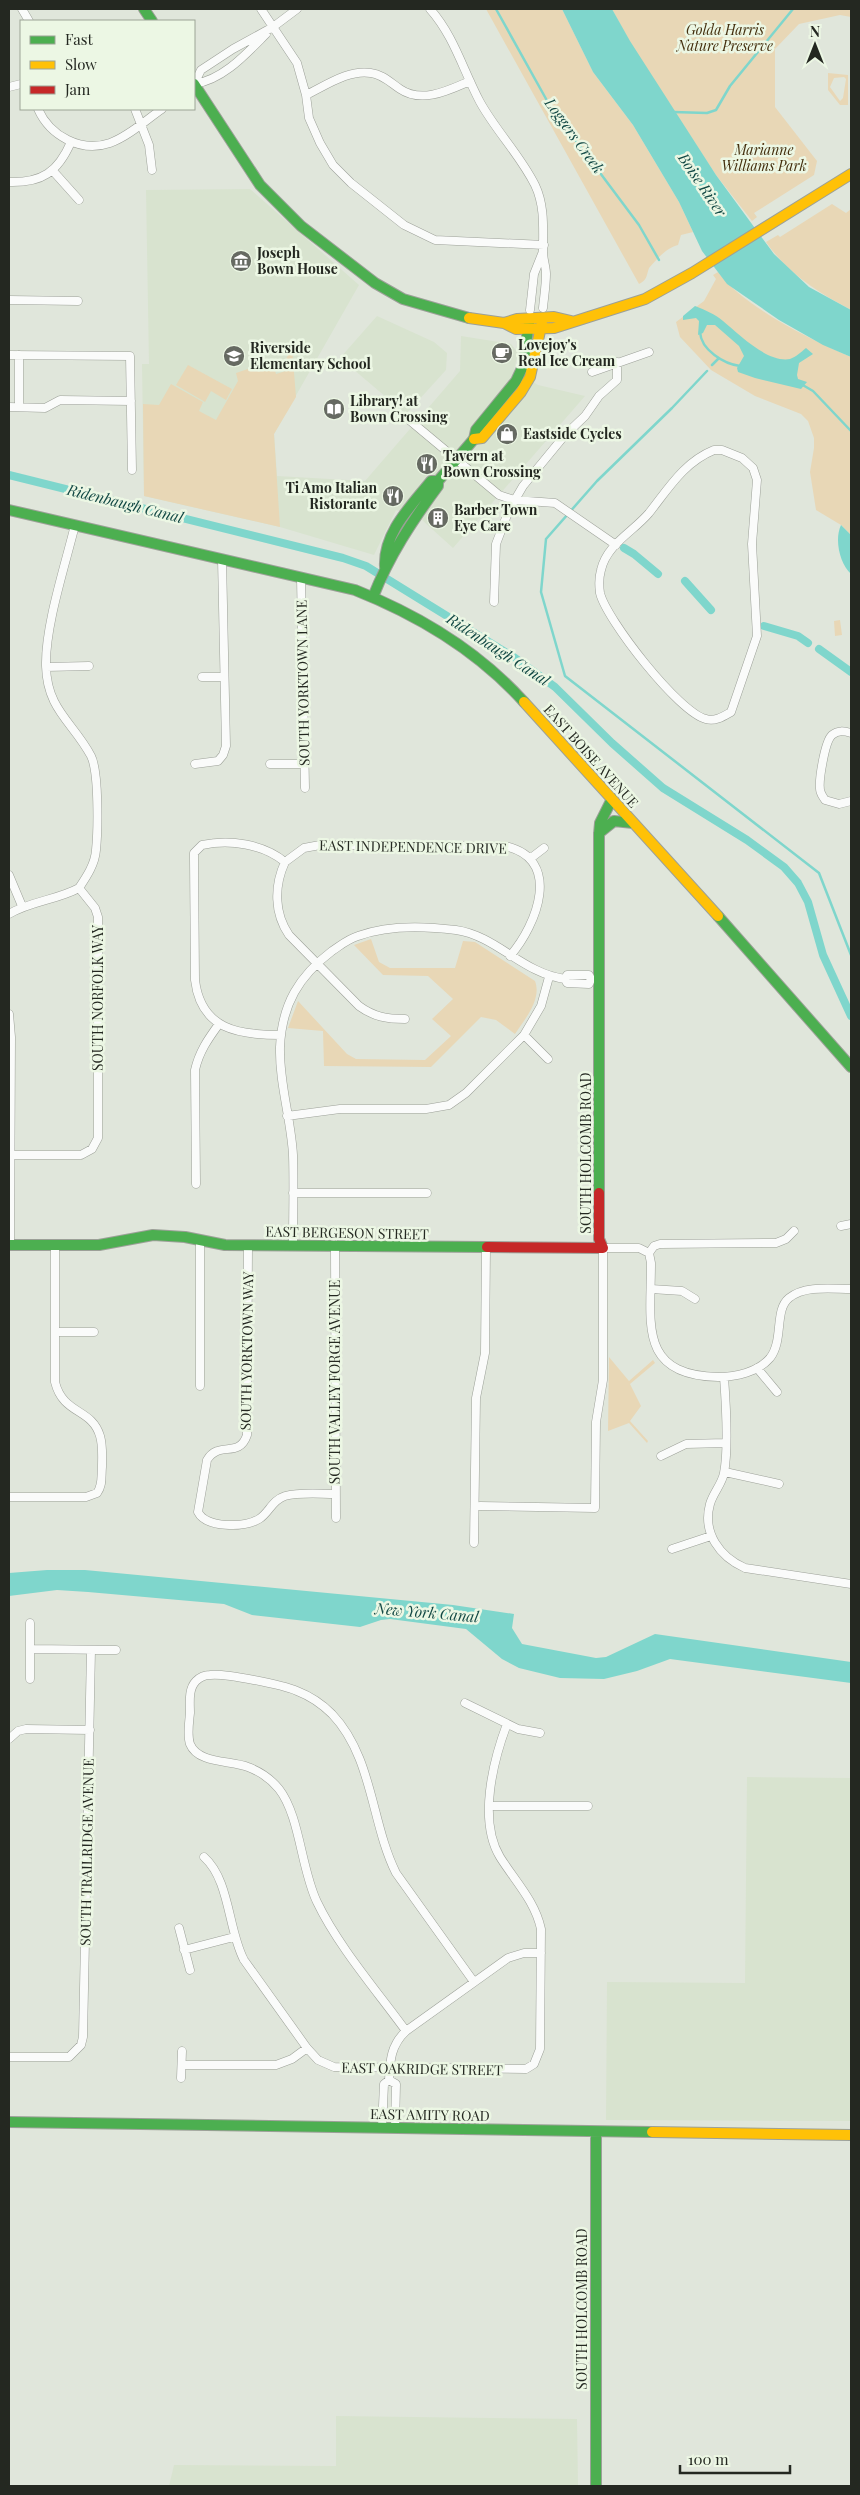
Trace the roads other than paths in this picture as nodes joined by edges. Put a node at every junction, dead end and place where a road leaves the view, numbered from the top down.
1 (22, 9) edge
2 (144, 9) edge
3 (261, 9) edge
4 (297, 9) edge
5 (430, 9) edge
6 (28, 20) edge
7 (151, 20) edge
8 (273, 27) junction
9 (470, 81) junction
10 (195, 82) edge
11 (195, 84) edge
12 (195, 86) edge
13 (306, 95) junction
14 (38, 110) edge
15 (135, 110) edge
16 (161, 110) edge
17 (141, 124) junction
18 (71, 142) junction
19 (152, 170) dead end
20 (53, 171) junction
21 (851, 174) edge
22 (9, 182) edge
23 (79, 200) dead end
24 (543, 248) junction
25 (9, 300) edge
26 (78, 301) dead end
27 (542, 318) junction
28 (529, 319) junction
29 (649, 352) dead end
30 (9, 355) edge
31 (19, 355) junction
32 (617, 362) junction
33 (592, 372) dead end
34 (130, 401) junction
35 (9, 407) edge
36 (19, 407) junction
37 (408, 419) dead end
38 (474, 439) junction
39 (456, 460) junction
40 (132, 470) dead end
41 (514, 500) junction
42 (9, 510) edge
43 (74, 525) junction
44 (616, 544) junction
45 (222, 559) junction
46 (301, 578) junction
47 (374, 597) junction
48 (494, 602) dead end
49 (89, 666) dead end
50 (46, 667) junction
51 (202, 677) dead end
52 (224, 677) junction
53 (851, 733) edge
54 (195, 764) dead end
55 (270, 764) dead end
56 (305, 764) junction
57 (305, 788) dead end
58 (612, 799) junction
59 (851, 801) edge
60 (634, 824) junction
61 (599, 834) junction
62 (544, 848) dead end
63 (531, 858) junction
64 (285, 862) junction
65 (9, 875) edge
66 (79, 888) junction
67 (22, 906) junction
68 (9, 914) edge
69 (510, 956) junction
70 (316, 963) junction
71 (549, 976) junction
72 (595, 979) junction
73 (9, 1014) edge
74 (405, 1019) dead end
75 (219, 1024) junction
76 (281, 1035) junction
77 (524, 1035) junction
78 (548, 1059) dead end
79 (851, 1068) edge
80 (287, 1116) junction
81 (11, 1154) junction
82 (196, 1184) dead end
83 (293, 1193) junction
84 (427, 1193) dead end
85 (851, 1224) edge
86 (841, 1226) dead end
87 (794, 1231) dead end
88 (200, 1241) junction
89 (10, 1245) edge
90 (56, 1245) junction
91 (248, 1245) junction
92 (293, 1246) junction
93 (335, 1247) junction
94 (486, 1248) junction
95 (603, 1248) junction
96 (649, 1253) junction
97 (651, 1289) junction
98 (851, 1290) edge
99 (695, 1299) dead end
100 (56, 1332) junction
101 (94, 1332) dead end
102 (758, 1368) junction
103 (724, 1377) junction
104 (200, 1386) dead end
105 (777, 1392) dead end
106 (725, 1443) junction
107 (661, 1456) dead end
108 (725, 1472) junction
109 (779, 1484) dead end
110 (335, 1494) junction
111 (9, 1497) edge
112 (480, 1506) dead end
113 (336, 1518) dead end
114 (710, 1536) junction
115 (474, 1543) dead end
116 (672, 1549) dead end
117 (851, 1584) edge
118 (30, 1623) dead end
119 (30, 1649) junction
120 (91, 1650) junction
121 (116, 1650) dead end
122 (30, 1679) dead end
123 (465, 1703) dead end
124 (507, 1724) junction
125 (90, 1730) junction
126 (540, 1733) dead end
127 (9, 1739) edge
128 (489, 1806) junction
129 (588, 1806) dead end
130 (204, 1858) dead end
131 (179, 1928) dead end
132 (234, 1937) junction
133 (184, 1950) junction
134 (541, 1953) junction
135 (190, 1970) dead end
136 (474, 1982) junction
137 (406, 2031) junction
138 (307, 2048) junction
139 (182, 2051) dead end
140 (9, 2057) edge
141 (182, 2065) junction
142 (390, 2068) junction
143 (181, 2078) dead end
144 (389, 2080) junction
145 (9, 2122) edge
146 (382, 2128) junction
147 (394, 2128) junction
148 (596, 2132) junction
149 (851, 2135) edge
150 (596, 2486) edge

1 - 6 street
2 - 7 street
3 - 8 street
4 - 8 street
5 - 9 street
8 - 10 street
8 - 11 street
8 - 13 street
9 - 13 street
9 - 24 street
12 - 28 street
13 - 24 street
14 - 18 street
15 - 17 street
16 - 17 street
17 - 18 street
17 - 19 street
18 - 20 street
20 - 22 street
20 - 23 street
21 - 27 street
24 - 27 street
24 - 28 street
25 - 26 street
27 - 28 street
27 - 38 street
28 - 38 street
29 - 32 street
30 - 31 street
31 - 34 street
31 - 36 street
32 - 33 street
32 - 41 street
34 - 36 street
34 - 40 street
35 - 36 street
37 - 39 street
38 - 39 street
39 - 41 street
39 - 47 street
41 - 44 street
41 - 48 street
42 - 43 street, EAST BOISE AVENUE
43 - 45 street, EAST BOISE AVENUE
43 - 50 street
44 - 44 street
45 - 46 street, EAST BOISE AVENUE
45 - 52 street
46 - 47 street, EAST BOISE AVENUE
46 - 56 street, SOUTH YORKTOWN LANE
47 - 58 street, EAST BOISE AVENUE
49 - 50 street
50 - 66 street
51 - 52 street
52 - 54 street
53 - 59 street
55 - 56 street
56 - 57 street, SOUTH YORKTOWN LANE
58 - 60 street, EAST BOISE AVENUE
58 - 61 street, SOUTH HOLCOMB ROAD
60 - 61 street
60 - 79 street, EAST BOISE AVENUE
61 - 72 street, SOUTH HOLCOMB ROAD
62 - 63 street
63 - 64 street, EAST INDEPENDENCE DRIVE
63 - 69 street
64 - 70 street
64 - 75 street
65 - 67 street
66 - 67 street
66 - 81 street, SOUTH NORFOLK WAY
67 - 68 street
69 - 70 street
69 - 71 street
70 - 74 street
70 - 76 street
71 - 72 street
71 - 77 street
72 - 95 street, SOUTH HOLCOMB ROAD
73 - 81 street
75 - 76 street
75 - 82 street
76 - 80 street
77 - 78 street
77 - 80 street
80 - 83 street
81 - 89 street
83 - 84 street
83 - 92 street
85 - 86 street
87 - 96 street
88 - 90 street, EAST BERGESON STREET
88 - 91 street, EAST BERGESON STREET
88 - 104 street
89 - 90 street, EAST BERGESON STREET
90 - 100 street
91 - 92 street, EAST BERGESON STREET
91 - 110 street, SOUTH YORKTOWN WAY
92 - 93 street, EAST BERGESON STREET
93 - 94 street, EAST BERGESON STREET
93 - 110 street, SOUTH VALLEY FORGE AVENUE
94 - 95 street, EAST BERGESON STREET
94 - 115 street
95 - 96 street, EAST BERGESON STREET
95 - 112 street, SOUTH HOLCOMB ROAD
96 - 97 street
97 - 99 street
97 - 103 street
98 - 102 street
100 - 101 street
100 - 111 street
102 - 103 street
102 - 105 street
103 - 106 street
106 - 107 street
106 - 108 street
108 - 109 street
108 - 114 street
110 - 113 street, SOUTH VALLEY FORGE AVENUE
114 - 116 street
114 - 117 street
118 - 119 street
119 - 120 street
119 - 122 street
120 - 121 street
120 - 125 street, SOUTH TRAILRIDGE AVENUE
123 - 124 street
124 - 126 street
124 - 128 street
125 - 127 street
125 - 140 street, SOUTH TRAILRIDGE AVENUE
128 - 129 street
128 - 134 street
130 - 132 street, EAST OAKRIDGE STREET
131 - 133 street
132 - 133 street
132 - 138 street, EAST OAKRIDGE STREET
133 - 135 street
134 - 136 street
134 - 142 street, EAST OAKRIDGE STREET
136 - 137 street
136 - 137 street
137 - 142 street
138 - 141 street
138 - 142 street, EAST OAKRIDGE STREET
139 - 141 street
141 - 143 street
142 - 144 street
144 - 146 street
144 - 147 street
145 - 146 street, EAST AMITY ROAD
146 - 147 street, EAST AMITY ROAD
147 - 148 street, EAST AMITY ROAD
148 - 149 street, EAST AMITY ROAD
148 - 150 street, SOUTH HOLCOMB ROAD

